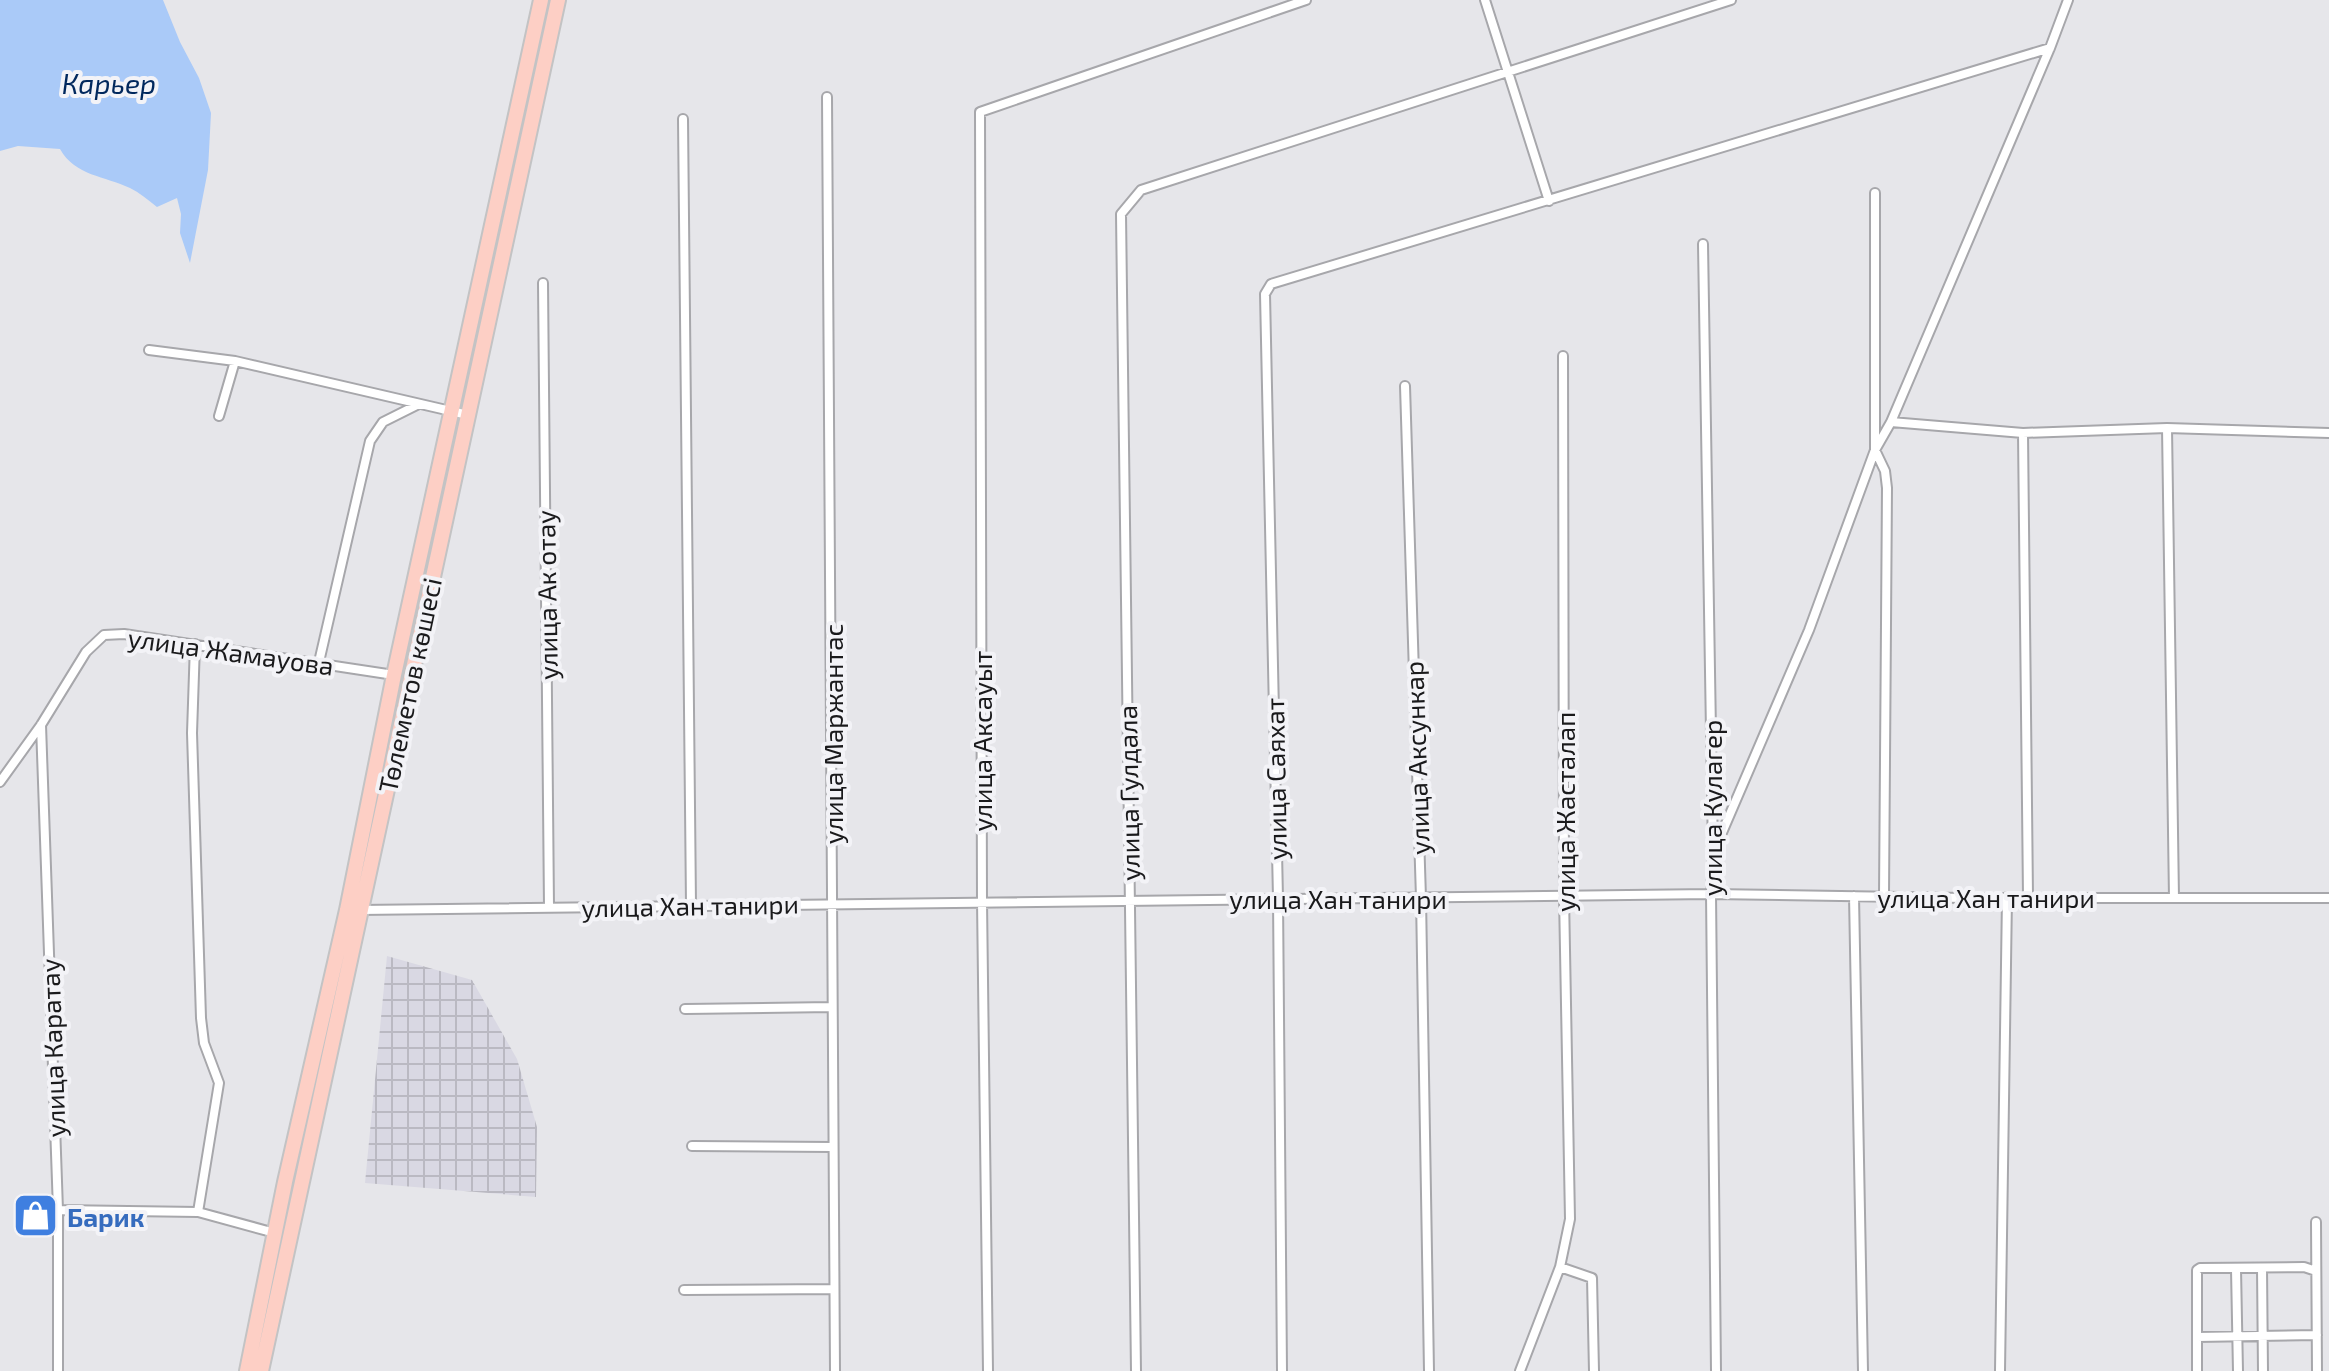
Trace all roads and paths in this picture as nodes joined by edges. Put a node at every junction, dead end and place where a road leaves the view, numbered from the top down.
1 (541, 0) edge
2 (558, 0) edge
3 (1306, 0) edge
4 (1485, 0) edge
5 (1731, 0) edge
6 (2068, 0) edge
7 (2050, 48) junction
8 (1508, 72) junction
9 (827, 97) dead end
10 (683, 119) dead end
11 (1875, 193) dead end
12 (1549, 201) junction
13 (1703, 244) dead end
14 (543, 283) dead end
15 (149, 350) dead end
16 (1563, 356) dead end
17 (235, 361) junction
18 (1405, 386) dead end
19 (420, 404) junction
20 (452, 411) junction
21 (468, 415) junction
22 (219, 416) dead end
23 (1891, 422) junction
24 (2167, 428) junction
25 (2023, 433) junction
26 (2329, 433) edge
27 (1875, 450) junction
28 (195, 644) junction
29 (319, 662) junction
30 (394, 675) junction
31 (41, 725) junction
32 (0, 782) edge
33 (1713, 854) junction
34 (1711, 894) junction
35 (1564, 896) junction
36 (1854, 896) junction
37 (1884, 896) junction
38 (2007, 897) junction
39 (2028, 897) junction
40 (1278, 898) junction
41 (1421, 898) junction
42 (2174, 898) junction
43 (2329, 898) edge
44 (1130, 899) junction
45 (982, 901) junction
46 (833, 903) junction
47 (691, 905) junction
48 (549, 907) junction
49 (354, 910) junction
50 (832, 1007) junction
51 (685, 1009) dead end
52 (692, 1146) dead end
53 (833, 1147) junction
54 (58, 1210) junction
55 (198, 1212) junction
56 (2316, 1222) dead end
57 (275, 1233) junction
58 (1560, 1267) junction
59 (2262, 1268) junction
60 (2236, 1269) junction
61 (2316, 1271) junction
62 (834, 1289) junction
63 (684, 1290) dead end
64 (2317, 1335) junction
65 (2238, 1336) junction
66 (2262, 1336) junction
67 (2197, 1337) junction
68 (58, 1371) edge
69 (247, 1371) edge
70 (261, 1371) edge
71 (835, 1371) edge
72 (988, 1371) edge
73 (1136, 1371) edge
74 (1282, 1371) edge
75 (1429, 1371) edge
76 (1520, 1371) edge
77 (1594, 1371) edge
78 (1716, 1371) edge
79 (1863, 1371) edge
80 (2000, 1371) edge
81 (2197, 1371) edge
82 (2238, 1371) edge
83 (2263, 1371) edge
84 (2317, 1371) edge

1 - 20 main road, Төлеметов көшесі
2 - 21 main road, Төлеметов көшесі
3 - 45 street, улица Аксауыт
4 - 8 street
5 - 8 street
6 - 7 street
7 - 12 street
7 - 23 street
8 - 12 street
8 - 44 street, улица Гулдала
9 - 46 street, улица Маржантас
10 - 47 street
11 - 27 street
12 - 40 street, улица Саяхат
13 - 33 street, улица Кулагер
14 - 48 street, улица Ак отау
15 - 17 street
16 - 35 street, улица Жасталап
17 - 19 street
17 - 22 street
18 - 41 street, улица Аксункар
19 - 20 street
19 - 29 street
20 - 21 street
20 - 30 main road, Төлеметов көшесі
21 - 49 main road, Төлеметов көшесі
23 - 25 street
23 - 27 street
24 - 25 street
24 - 26 street
24 - 42 street
25 - 39 street
27 - 33 street
27 - 37 street
28 - 29 street, улица Жамауова
28 - 31 street, улица Жамауова
28 - 55 street
29 - 30 street, улица Жамауова
30 - 49 main road, Төлеметов көшесі
31 - 32 street, улица Жамауова
31 - 54 street, улица Каратау
33 - 34 street, улица Кулагер
34 - 35 street, улица Хан танири
34 - 36 street, улица Хан танири
34 - 78 street, улица Кулагер
35 - 41 street, улица Хан танири
35 - 58 street, улица Жасталап
36 - 37 street, улица Хан танири
36 - 79 street
37 - 38 street, улица Хан танири
38 - 39 street, улица Хан танири
38 - 80 street
39 - 42 street, улица Хан танири
40 - 41 street, улица Хан танири
40 - 44 street, улица Хан танири
40 - 74 street, улица Саяхат
41 - 75 street, улица Аксункар
42 - 43 street, улица Хан танири
44 - 45 street, улица Хан танири
44 - 73 street, улица Гулдала
45 - 46 street, улица Хан танири
45 - 72 street, улица Аксауыт
46 - 47 street, улица Хан танири
46 - 50 street, улица Маржантас
47 - 48 street, улица Хан танири
48 - 49 street, улица Хан танири
49 - 57 main road, Төлеметов көшесі
49 - 70 main road, Төлеметов көшесі
50 - 51 street
50 - 53 street, улица Маржантас
52 - 53 street
53 - 62 street, улица Маржантас
54 - 55 street
54 - 68 street, улица Каратау
55 - 57 street
56 - 61 street
57 - 69 main road, Төлеметов көшесі
58 - 76 street, улица Жасталап
58 - 77 street
59 - 60 street
59 - 61 street
59 - 66 street
60 - 65 street
60 - 67 street
61 - 64 street
62 - 63 street
62 - 71 street, улица Маржантас
64 - 66 street
64 - 84 street
65 - 66 street
65 - 67 street
65 - 82 street
66 - 83 street
67 - 81 street

